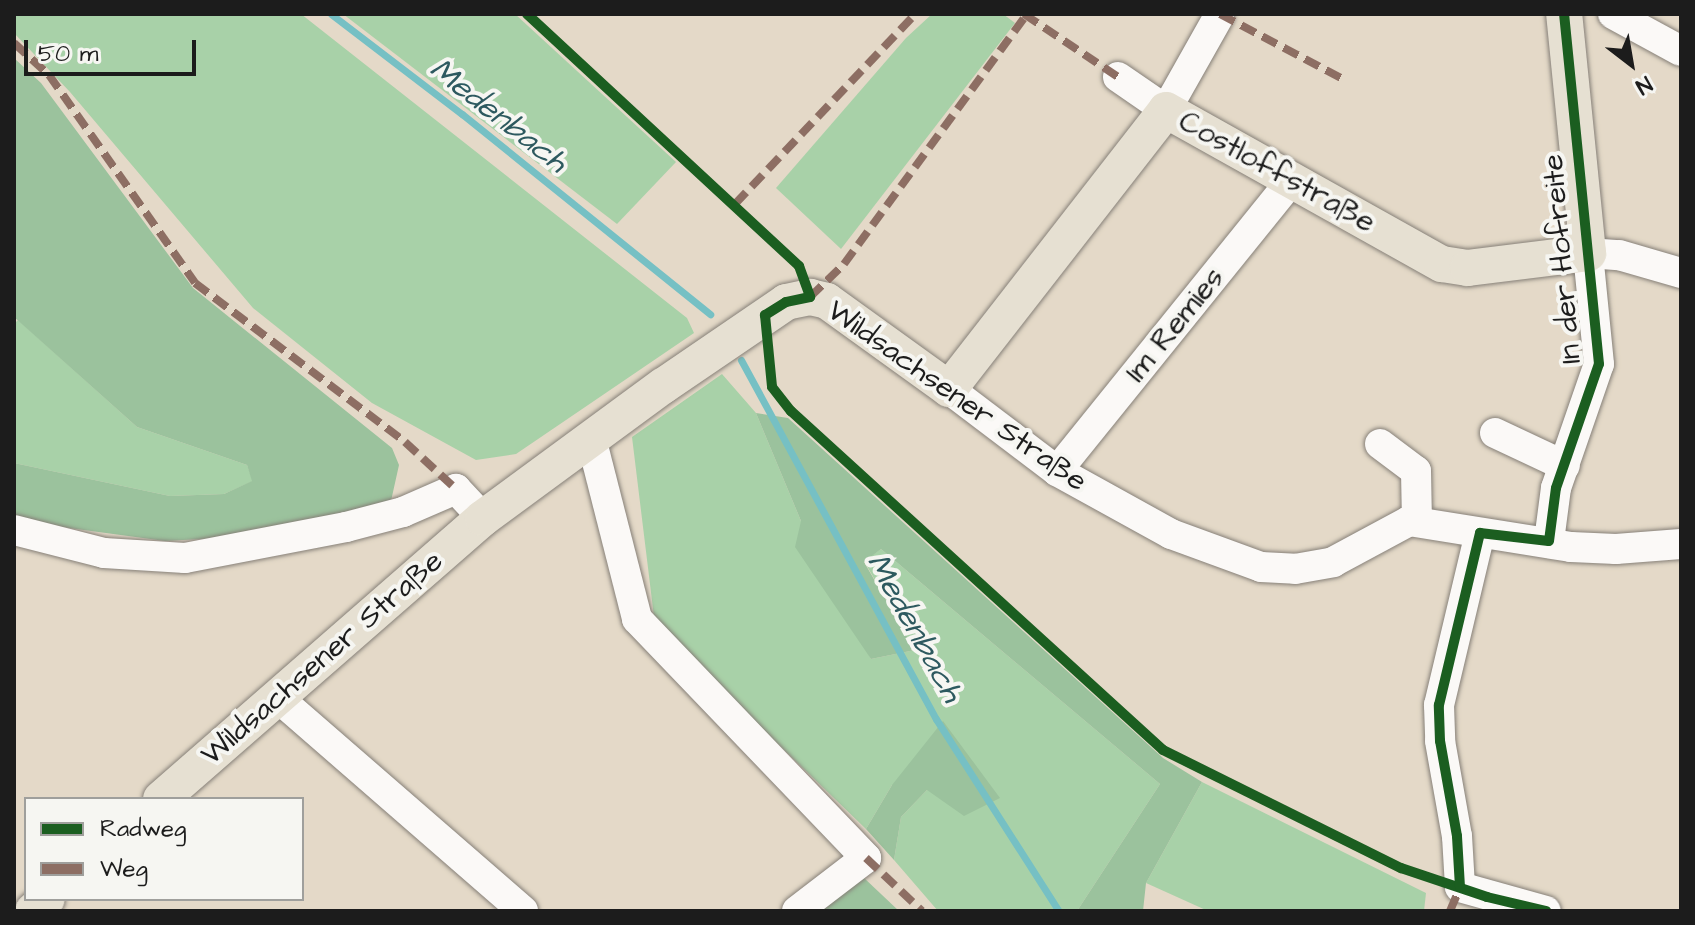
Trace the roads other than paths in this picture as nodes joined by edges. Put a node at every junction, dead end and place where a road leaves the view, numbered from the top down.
1 (1564, 14) edge
2 (1613, 14) edge
3 (1219, 16) edge
4 (1681, 51) edge
5 (1118, 77) dead end
6 (1166, 110) junction
7 (1293, 178) junction
8 (1588, 253) junction
9 (1681, 273) edge
10 (949, 389) junction
11 (1495, 433) dead end
12 (591, 438) junction
13 (1380, 444) dead end
14 (1565, 466) junction
15 (1057, 471) junction
16 (483, 518) junction
17 (1417, 521) junction
18 (14, 530) edge
19 (1480, 533) junction
20 (1549, 541) junction
21 (1681, 544) edge
22 (277, 697) junction
23 (163, 797) edge
24 (523, 911) edge
25 (797, 911) edge
26 (1546, 911) edge

1 - 8 main road, In der Hofreite
2 - 4 street
3 - 6 street
5 - 6 street
6 - 7 main road, Costloffstraße
6 - 10 main road, Costloffstraße
7 - 8 main road, Costloffstraße
7 - 15 street, Im Remies
8 - 9 street
8 - 14 street, In der Hofreite
10 - 12 main road, Wildsachsener Straße
10 - 15 street, Wildsachsener Straße
11 - 14 street
12 - 16 main road, Wildsachsener Straße
12 - 25 street
13 - 17 street
14 - 20 street, In der Hofreite
15 - 17 street, Wildsachsener Straße
16 - 18 street, Wildsachsener Straße
16 - 22 main road, Wildsachsener Straße
17 - 19 street
19 - 20 street
19 - 26 street
20 - 21 street
22 - 23 main road, Wildsachsener Straße
22 - 24 street

